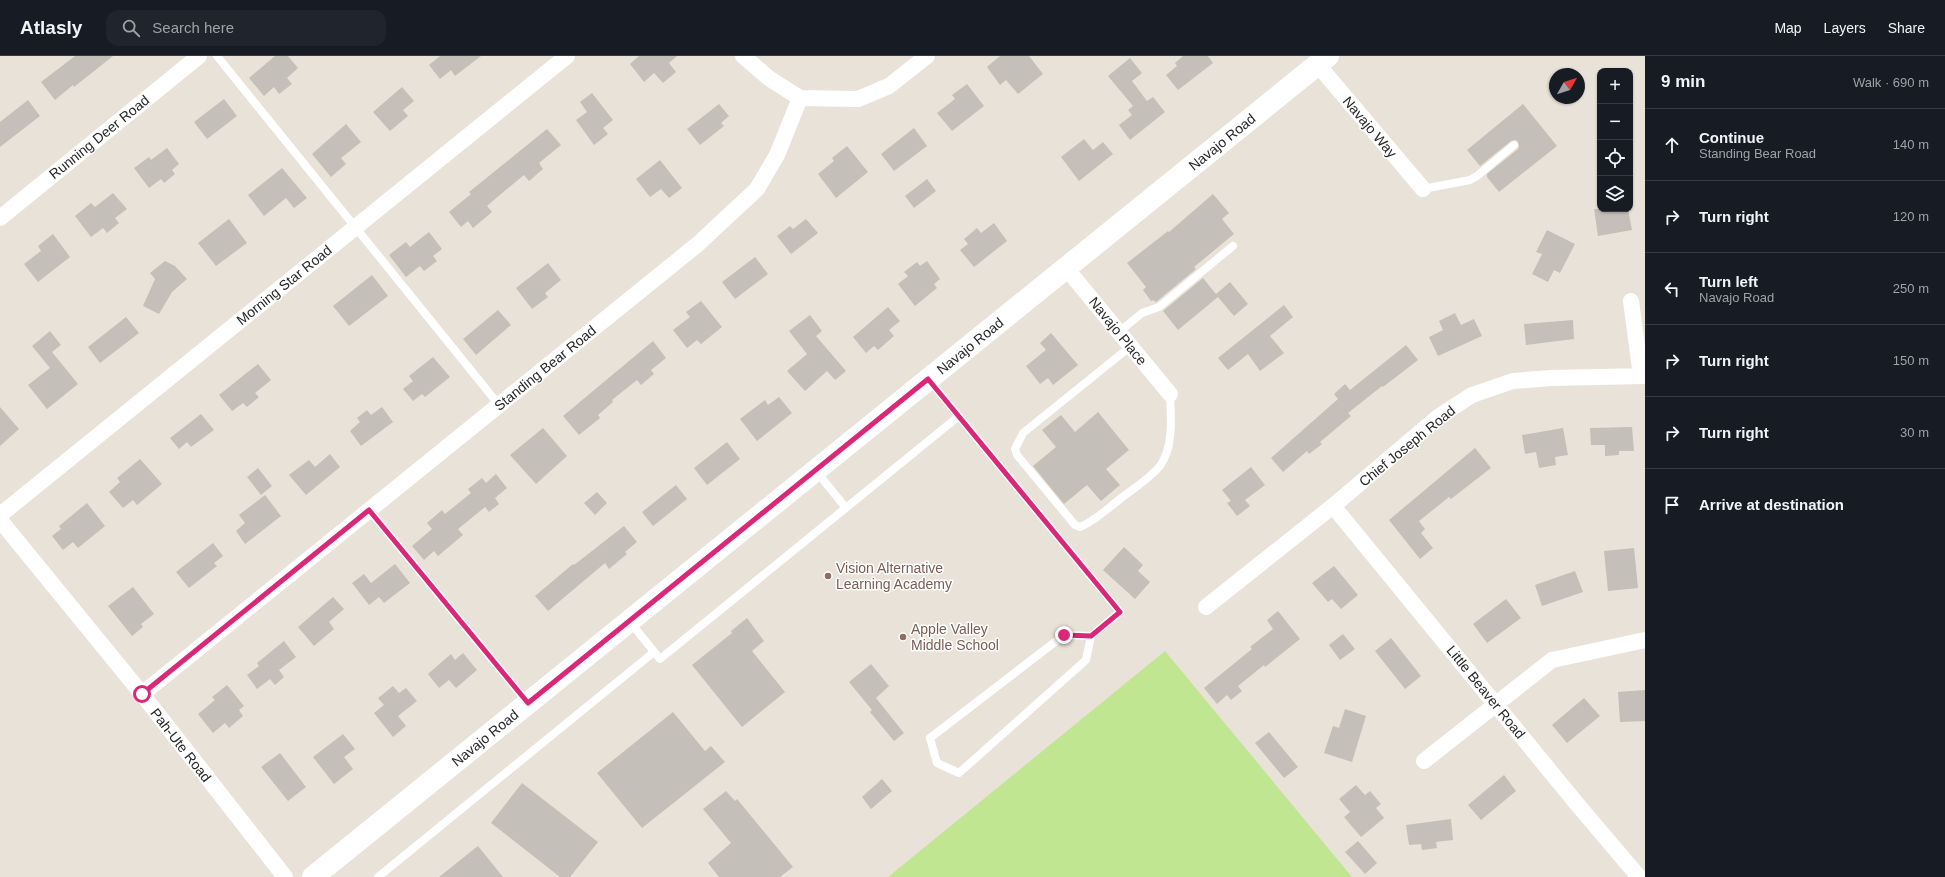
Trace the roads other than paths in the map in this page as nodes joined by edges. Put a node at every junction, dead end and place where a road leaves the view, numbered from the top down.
1 (199, 56) edge
2 (217, 56) edge
3 (567, 56) edge
4 (743, 56) edge
5 (927, 56) edge
6 (1323, 60) edge
7 (800, 98) junction
8 (1514, 145) dead end
9 (1423, 189) joint
10 (0, 218) edge
11 (355, 227) junction
12 (1233, 246) dead end
13 (1066, 268) junction
14 (1631, 301) dead end
15 (1119, 332) junction
16 (1131, 346) junction
17 (1643, 376) edge
18 (928, 379) junction
19 (1170, 394) joint
20 (499, 405) junction
21 (959, 416) junction
22 (816, 471) junction
23 (1333, 506) junction
24 (846, 508) junction
25 (369, 510) junction
26 (0, 514) edge
27 (0, 520) edge
28 (1206, 607) dead end
29 (629, 621) junction
30 (1091, 636) junction
31 (1645, 640) edge
32 (654, 652) junction
33 (142, 694) junction
34 (528, 703) junction
35 (1495, 704) junction
36 (1424, 761) dead end
37 (285, 877) edge
38 (313, 877) edge
39 (378, 877) edge
40 (1639, 877) edge

1 - 10 street, Running Deer Road
2 - 11 lane
3 - 11 street, Morning Star Road
4 - 7 street
5 - 7 street
6 - 9 street, Navajo Way
6 - 13 main road, Navajo Road
7 - 20 street, Standing Bear Road
8 - 9 lane
11 - 20 lane
11 - 26 street, Morning Star Road
12 - 15 lane
13 - 15 street, Navajo Place
13 - 18 main road, Navajo Road
14 - 17 street
15 - 16 street, Navajo Place
16 - 19 street, Navajo Place
16 - 19 lane
17 - 23 street, Chief Joseph Road
18 - 21 lane
18 - 22 main road, Navajo Road
20 - 25 street, Standing Bear Road
21 - 24 lane
21 - 30 lane
22 - 24 lane
22 - 29 main road, Navajo Road
23 - 28 street, Chief Joseph Road
23 - 35 street, Little Beaver Road
24 - 32 lane
25 - 33 street, Standing Bear Road
25 - 34 lane
27 - 33 street, Pah-Ute Road
29 - 32 lane
29 - 34 main road, Navajo Road
30 - 30 lane
31 - 35 street
32 - 39 lane
33 - 37 street, Pah-Ute Road
34 - 38 main road, Navajo Road
35 - 36 street
35 - 40 street, Little Beaver Road

